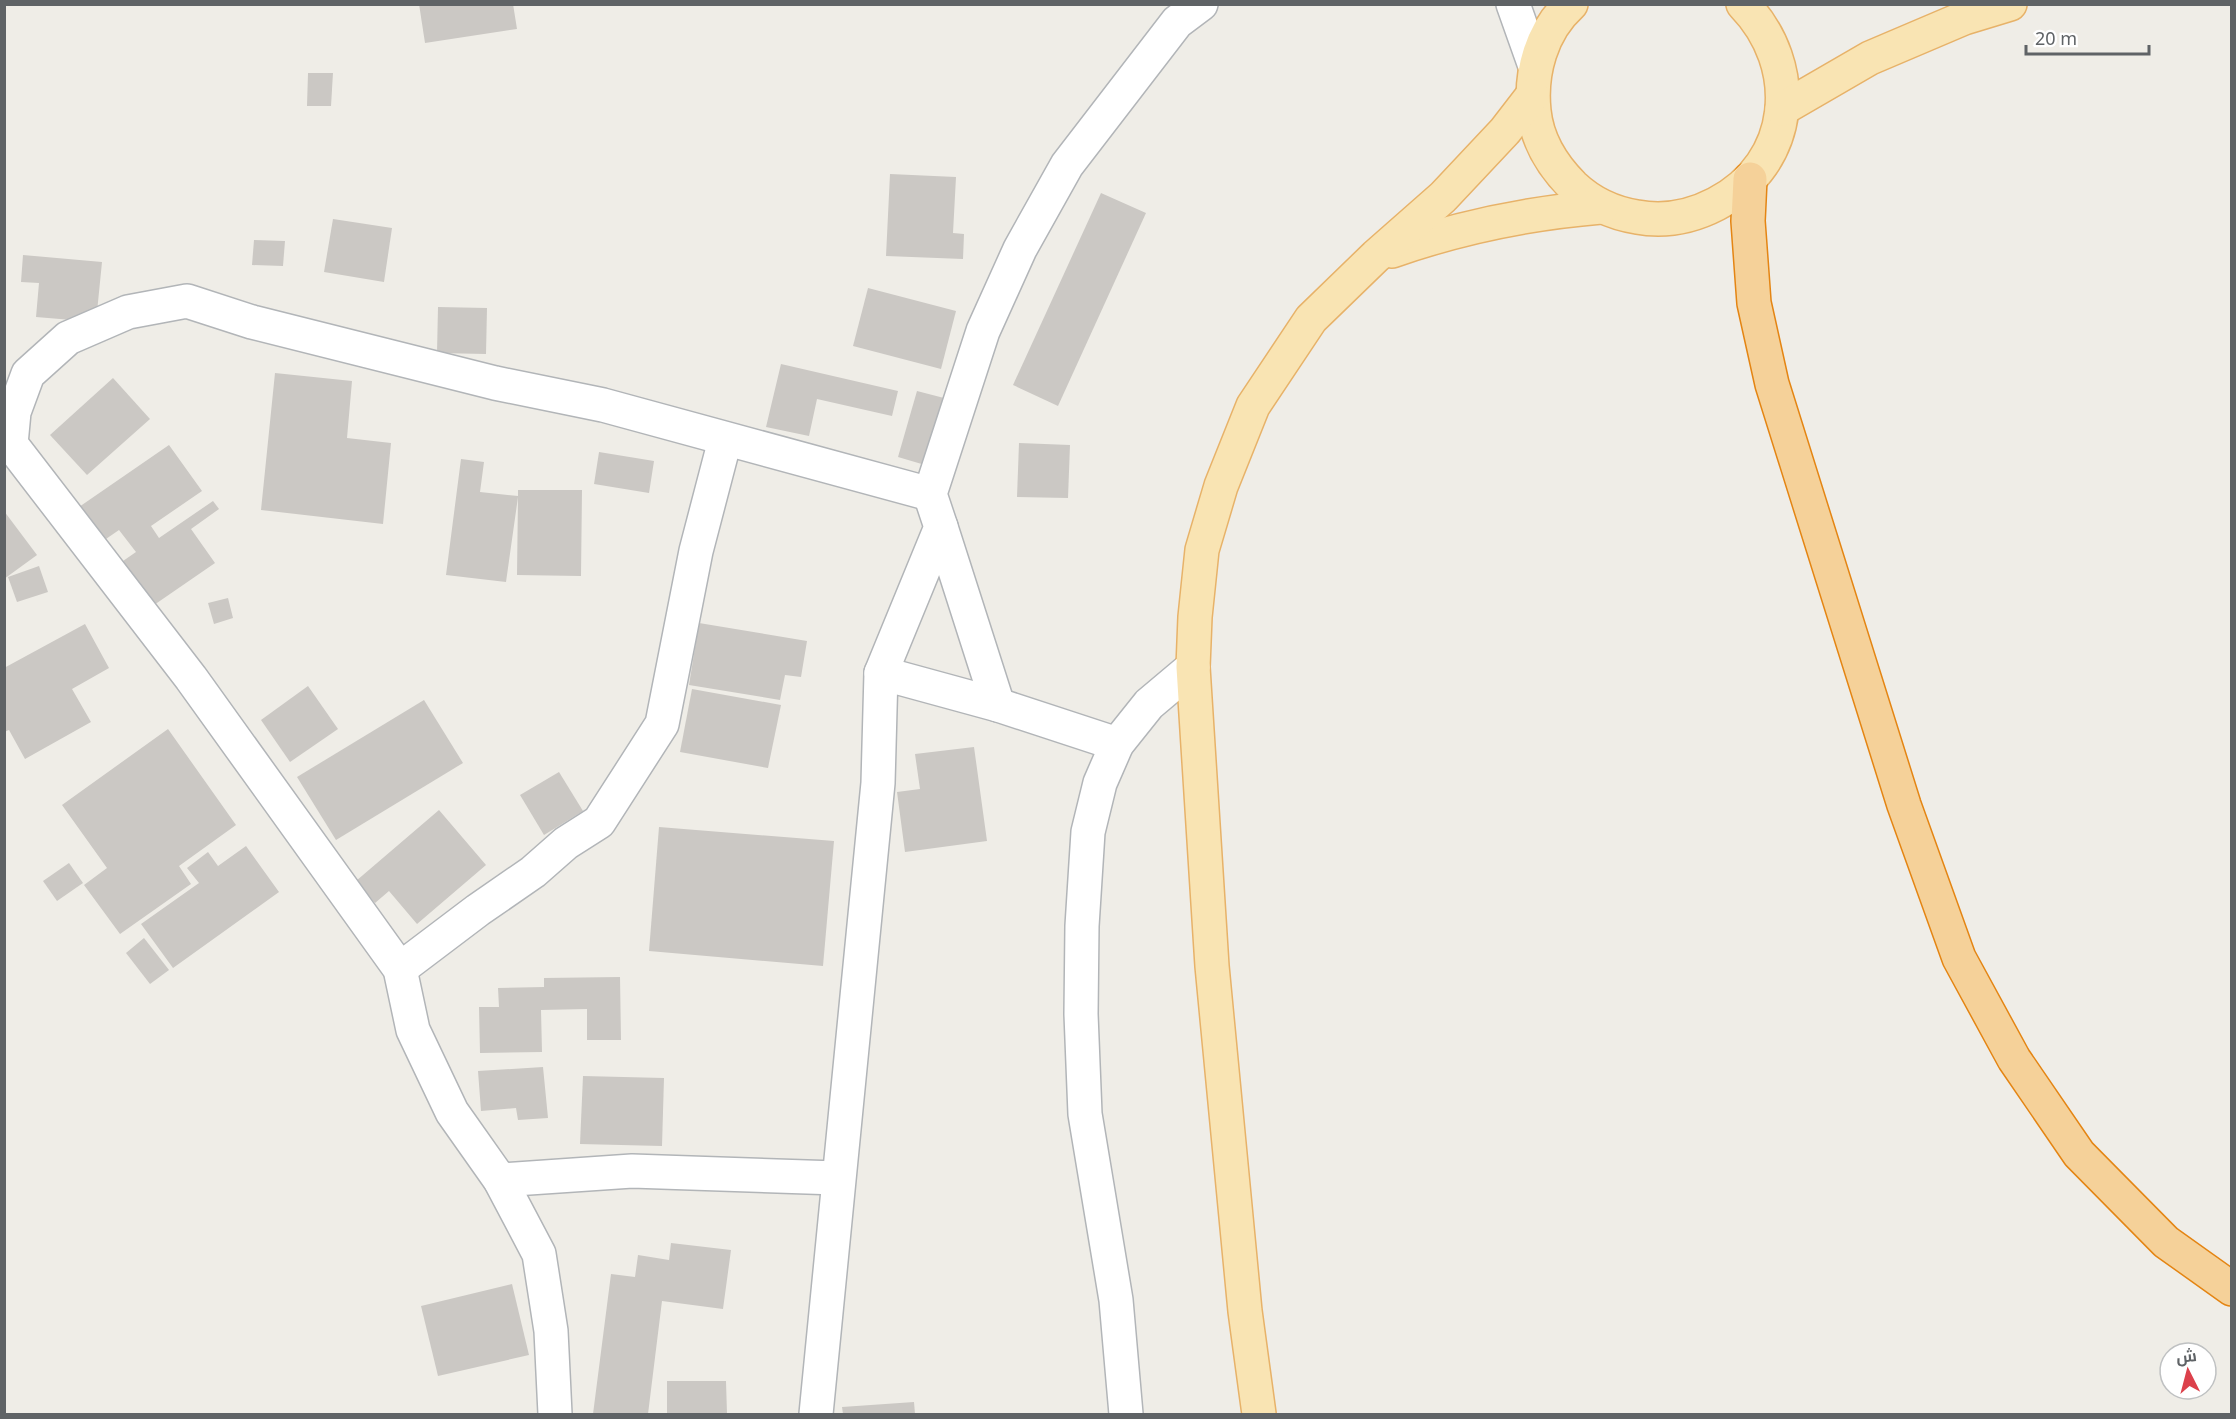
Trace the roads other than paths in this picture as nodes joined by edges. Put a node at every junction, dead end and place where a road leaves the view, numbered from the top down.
1 (1201, 4) edge
2 (1513, 4) edge
3 (1571, 4) edge
4 (1743, 4) edge
5 (2010, 4) edge
6 (1533, 81) junction
7 (1782, 109) junction
8 (1750, 179) junction
9 (1601, 207) junction
10 (1376, 256) junction
11 (725, 440) junction
12 (930, 494) junction
13 (941, 527) junction
14 (1193, 667) junction
15 (881, 673) junction
16 (998, 705) junction
17 (1117, 744) junction
18 (400, 969) junction
19 (837, 1178) junction
20 (500, 1180) junction
21 (2232, 1289) edge
22 (555, 1414) edge
23 (816, 1414) edge
24 (1126, 1414) edge
25 (1259, 1414) edge

1 - 12 street
2 - 6 street
3 - 6 main road
4 - 7 main road
5 - 7 main road
6 - 9 main road
6 - 10 main road
7 - 8 main road
8 - 9 main road
8 - 21 highway
9 - 10 main road
10 - 14 main road
11 - 12 street
11 - 18 street
11 - 18 street
12 - 13 street
13 - 15 street
13 - 16 street
14 - 17 street
14 - 25 main road
15 - 16 street
15 - 19 street
16 - 17 street
17 - 24 street
18 - 20 street
19 - 20 street
19 - 23 street
20 - 22 street

